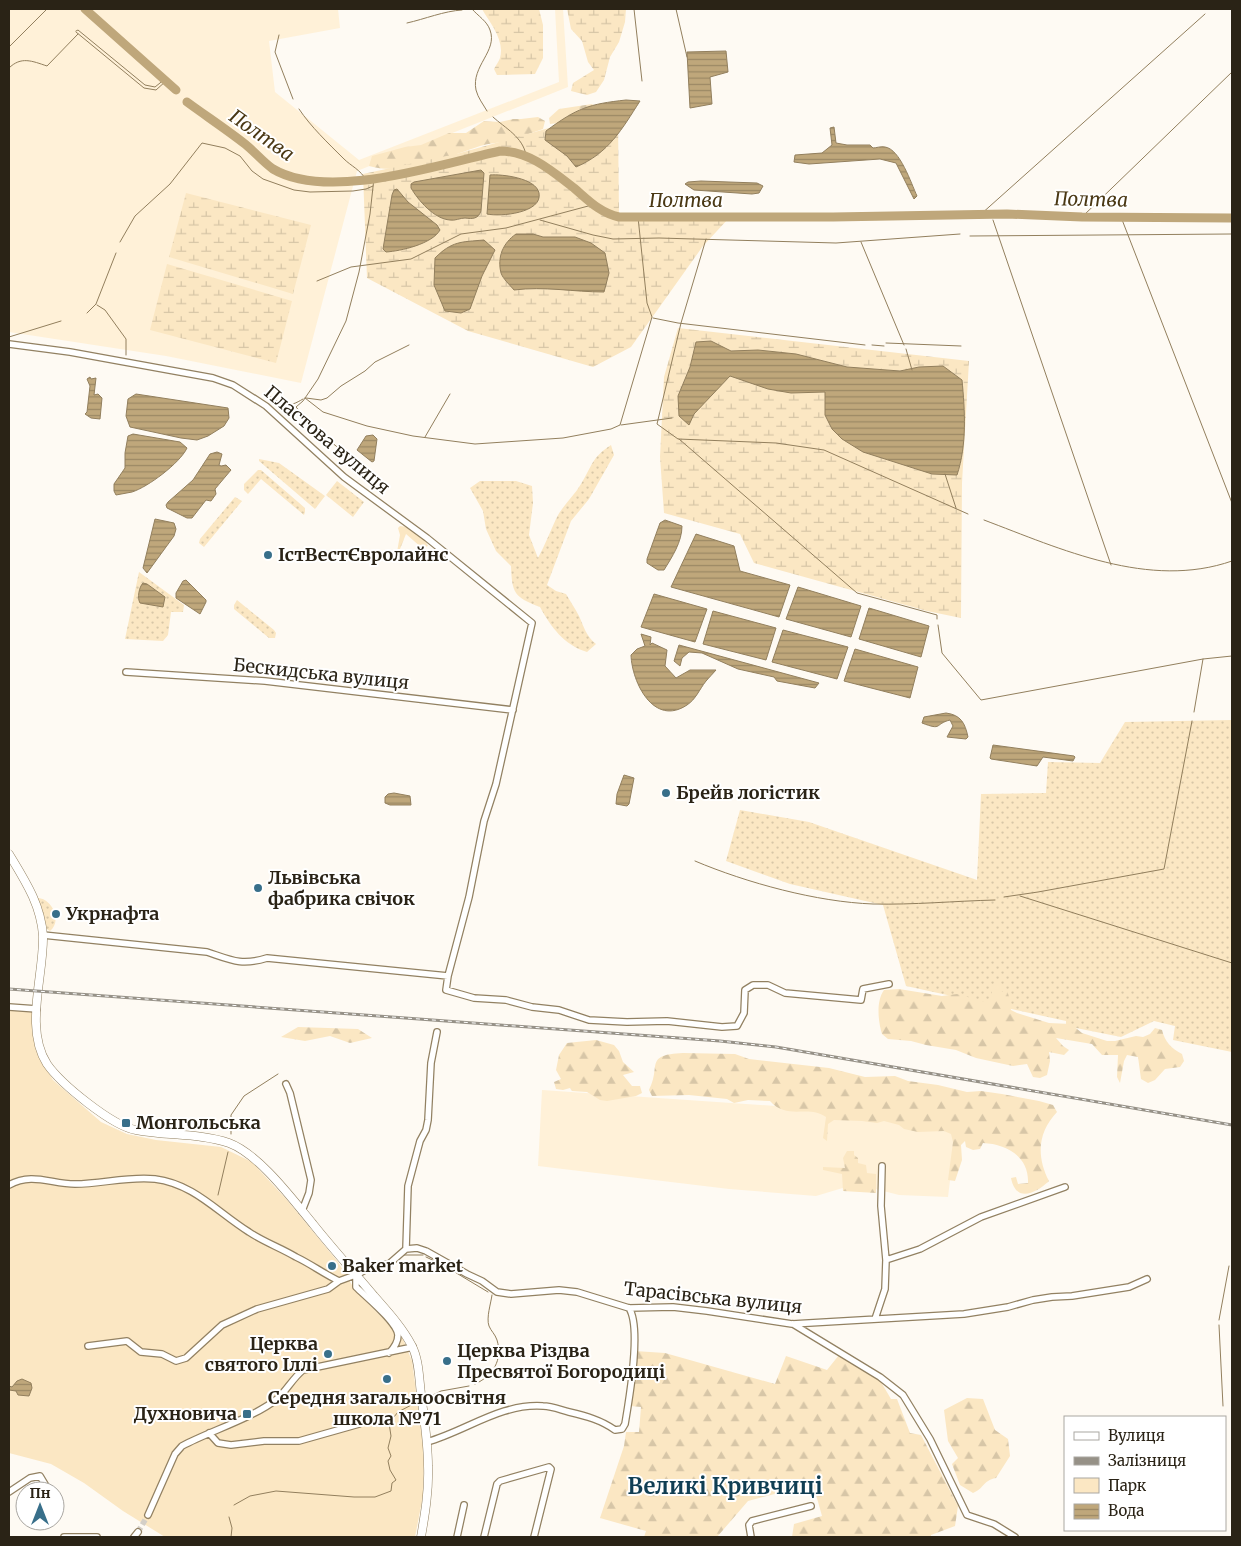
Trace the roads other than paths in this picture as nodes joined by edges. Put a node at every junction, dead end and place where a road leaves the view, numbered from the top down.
1 (9, 344) edge
2 (126, 672) dead end
3 (513, 710) junction
4 (9, 854) edge
5 (43, 935) junction
6 (448, 976) junction
7 (889, 984) dead end
8 (9, 1007) edge
9 (36, 1009) junction
10 (437, 1032) dead end
11 (286, 1084) dead end
12 (882, 1166) dead end
13 (9, 1185) edge
14 (1065, 1186) dead end
15 (302, 1210) junction
16 (406, 1249) junction
17 (886, 1260) junction
18 (349, 1267) junction
19 (371, 1268) junction
20 (356, 1274) junction
21 (1147, 1279) dead end
22 (339, 1281) junction
23 (366, 1286) junction
24 (629, 1308) junction
25 (875, 1319) junction
26 (792, 1324) junction
27 (88, 1346) dead end
28 (413, 1347) junction
29 (389, 1353) junction
30 (359, 1424) dead end
31 (209, 1433) junction
32 (427, 1442) junction
33 (26, 1481) edge
34 (43, 1481) edge
35 (464, 1505) dead end
36 (810, 1506) dead end
37 (148, 1515) tunnel mouth
38 (64, 1537) edge
39 (97, 1537) edge
40 (421, 1537) edge
41 (457, 1537) edge
42 (484, 1537) edge
43 (534, 1537) edge
44 (752, 1537) edge
45 (1015, 1537) edge

1 - 3 street, Пластова вулиця
2 - 3 street, Бескидська вулиця
3 - 6 street
4 - 5 main road
5 - 6 street
5 - 9 main road
6 - 7 street
8 - 9 street
9 - 15 main road
10 - 16 street
11 - 15 street
12 - 17 street
13 - 22 street
14 - 17 street
15 - 18 main road
16 - 19 street
16 - 24 street, Тарасівська вулиця
17 - 25 street
18 - 19 main road
18 - 20 main road
19 - 20 street
19 - 23 main road
20 - 22 street
20 - 23 main road
20 - 29 street
21 - 25 street, Тарасівська вулиця
22 - 27 street
23 - 28 main road
24 - 26 street, Тарасівська вулиця
24 - 32 street
25 - 26 street, Тарасівська вулиця
26 - 45 street
28 - 29 street
28 - 32 main road
29 - 31 street
30 - 31 street
31 - 37 street
32 - 40 main road
33 - 34 street
35 - 41 street
36 - 44 street
38 - 39 street
42 - 43 street

